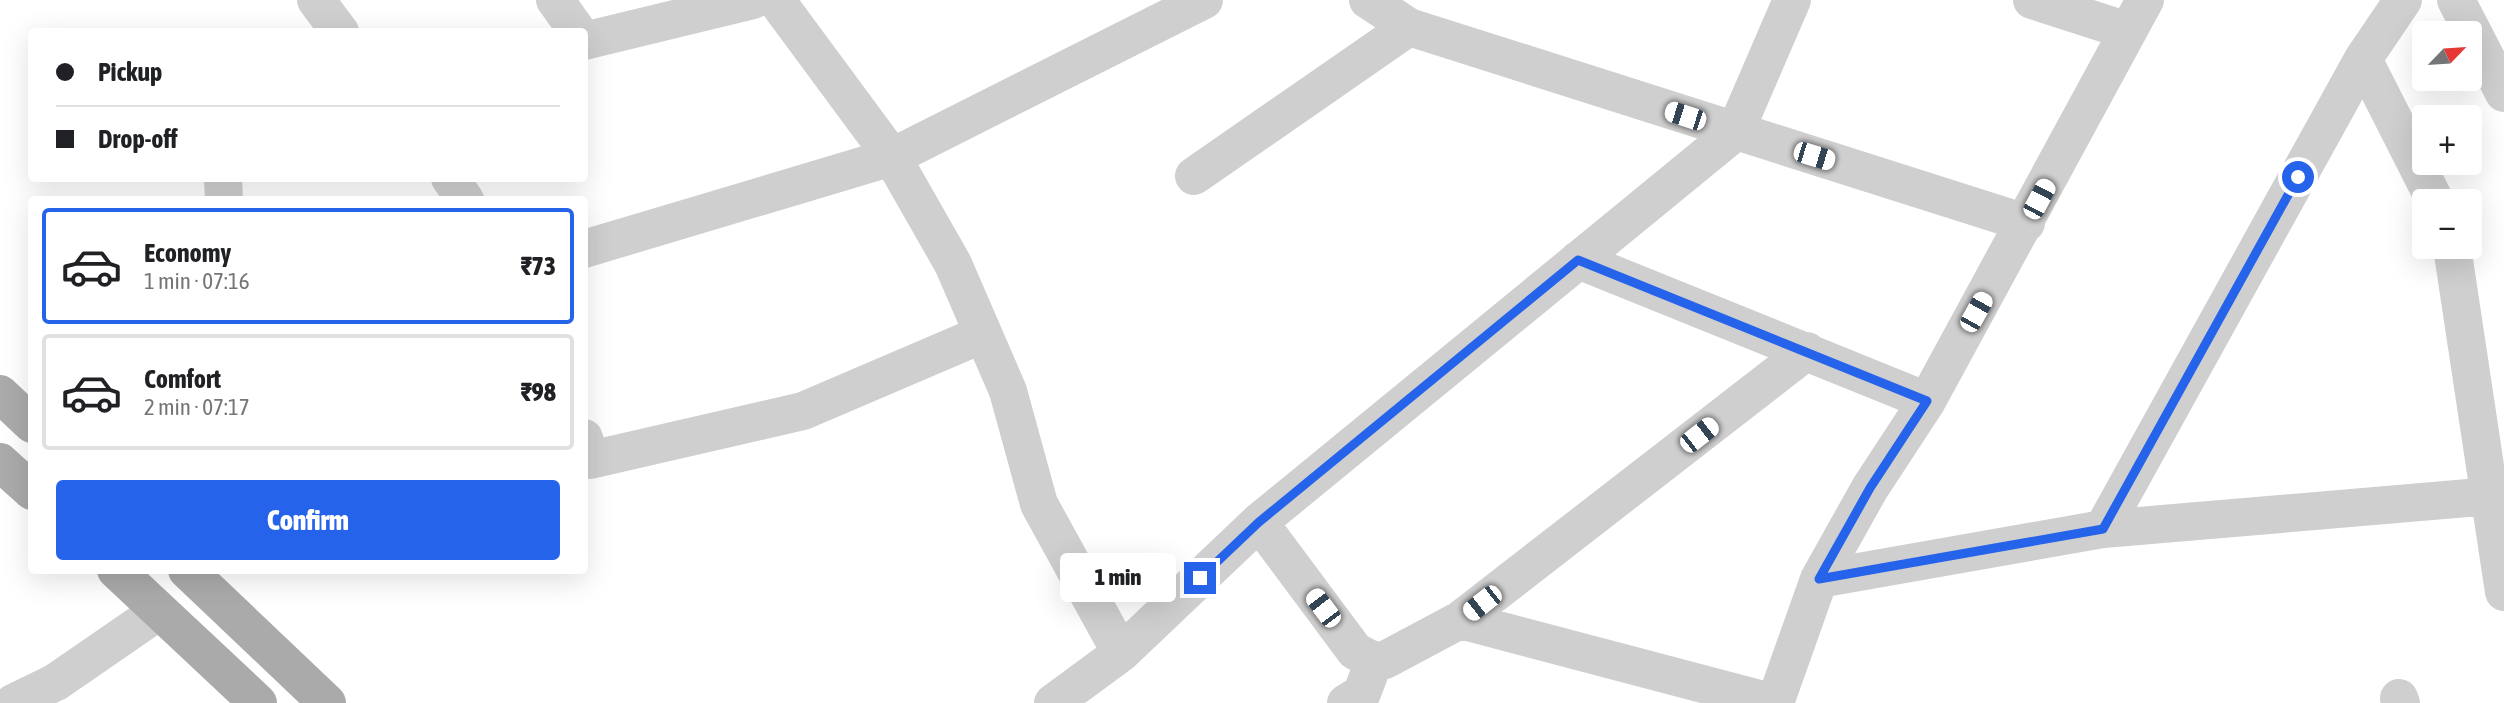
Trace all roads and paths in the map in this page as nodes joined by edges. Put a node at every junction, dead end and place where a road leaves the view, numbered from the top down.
1 (316, 0) edge
2 (555, 0) edge
3 (753, 0) edge
4 (776, 0) edge
5 (1204, 0) edge
6 (1368, 0) edge
7 (1792, 0) edge
8 (2032, 0) edge
9 (2403, 0) edge
10 (2455, 0) edge
11 (2136, 15) edge
12 (1409, 27) junction
13 (337, 28) edge
14 (575, 28) edge
15 (588, 40) edge
16 (2362, 60) junction
17 (2504, 93) edge
18 (1735, 132) junction
19 (892, 157) junction
20 (1194, 176) dead end
21 (2429, 189) edge
22 (2026, 223) junction
23 (588, 248) edge
24 (2454, 259) edge
25 (1578, 260) junction
26 (983, 334) junction
27 (1807, 351) junction
28 (0, 394) edge
29 (1927, 401) junction
30 (28, 421) edge
31 (588, 453) edge
32 (0, 462) edge
33 (28, 487) edge
34 (2496, 495) edge
35 (1259, 522) junction
36 (2103, 529) junction
37 (120, 574) edge
38 (191, 574) edge
39 (1819, 579) junction
40 (2504, 592) edge
41 (159, 611) junction
42 (1460, 620) junction
43 (1121, 653) junction
44 (1360, 682) edge
45 (13, 703) edge
46 (258, 703) edge
47 (327, 703) edge
48 (1053, 703) edge
49 (1775, 703) edge

1 - 13 street
2 - 14 street
3 - 15 street
4 - 19 street
5 - 19 street
6 - 12 street
7 - 18 street
8 - 11 street
9 - 16 street
10 - 17 street
11 - 22 street
12 - 18 street
12 - 20 street
16 - 21 street
16 - 36 street
18 - 22 street
18 - 25 street
19 - 23 street
19 - 26 street
22 - 29 street
24 - 34 street
25 - 27 street
25 - 35 street
26 - 31 street
26 - 43 street
27 - 29 street
27 - 42 street
28 - 30 main road
29 - 39 street
32 - 33 main road
34 - 36 street
34 - 40 street
35 - 43 street
35 - 44 street
36 - 39 street
37 - 41 main road
38 - 47 main road
39 - 49 street
41 - 45 street
41 - 46 main road
42 - 44 street
42 - 49 street
43 - 48 street

